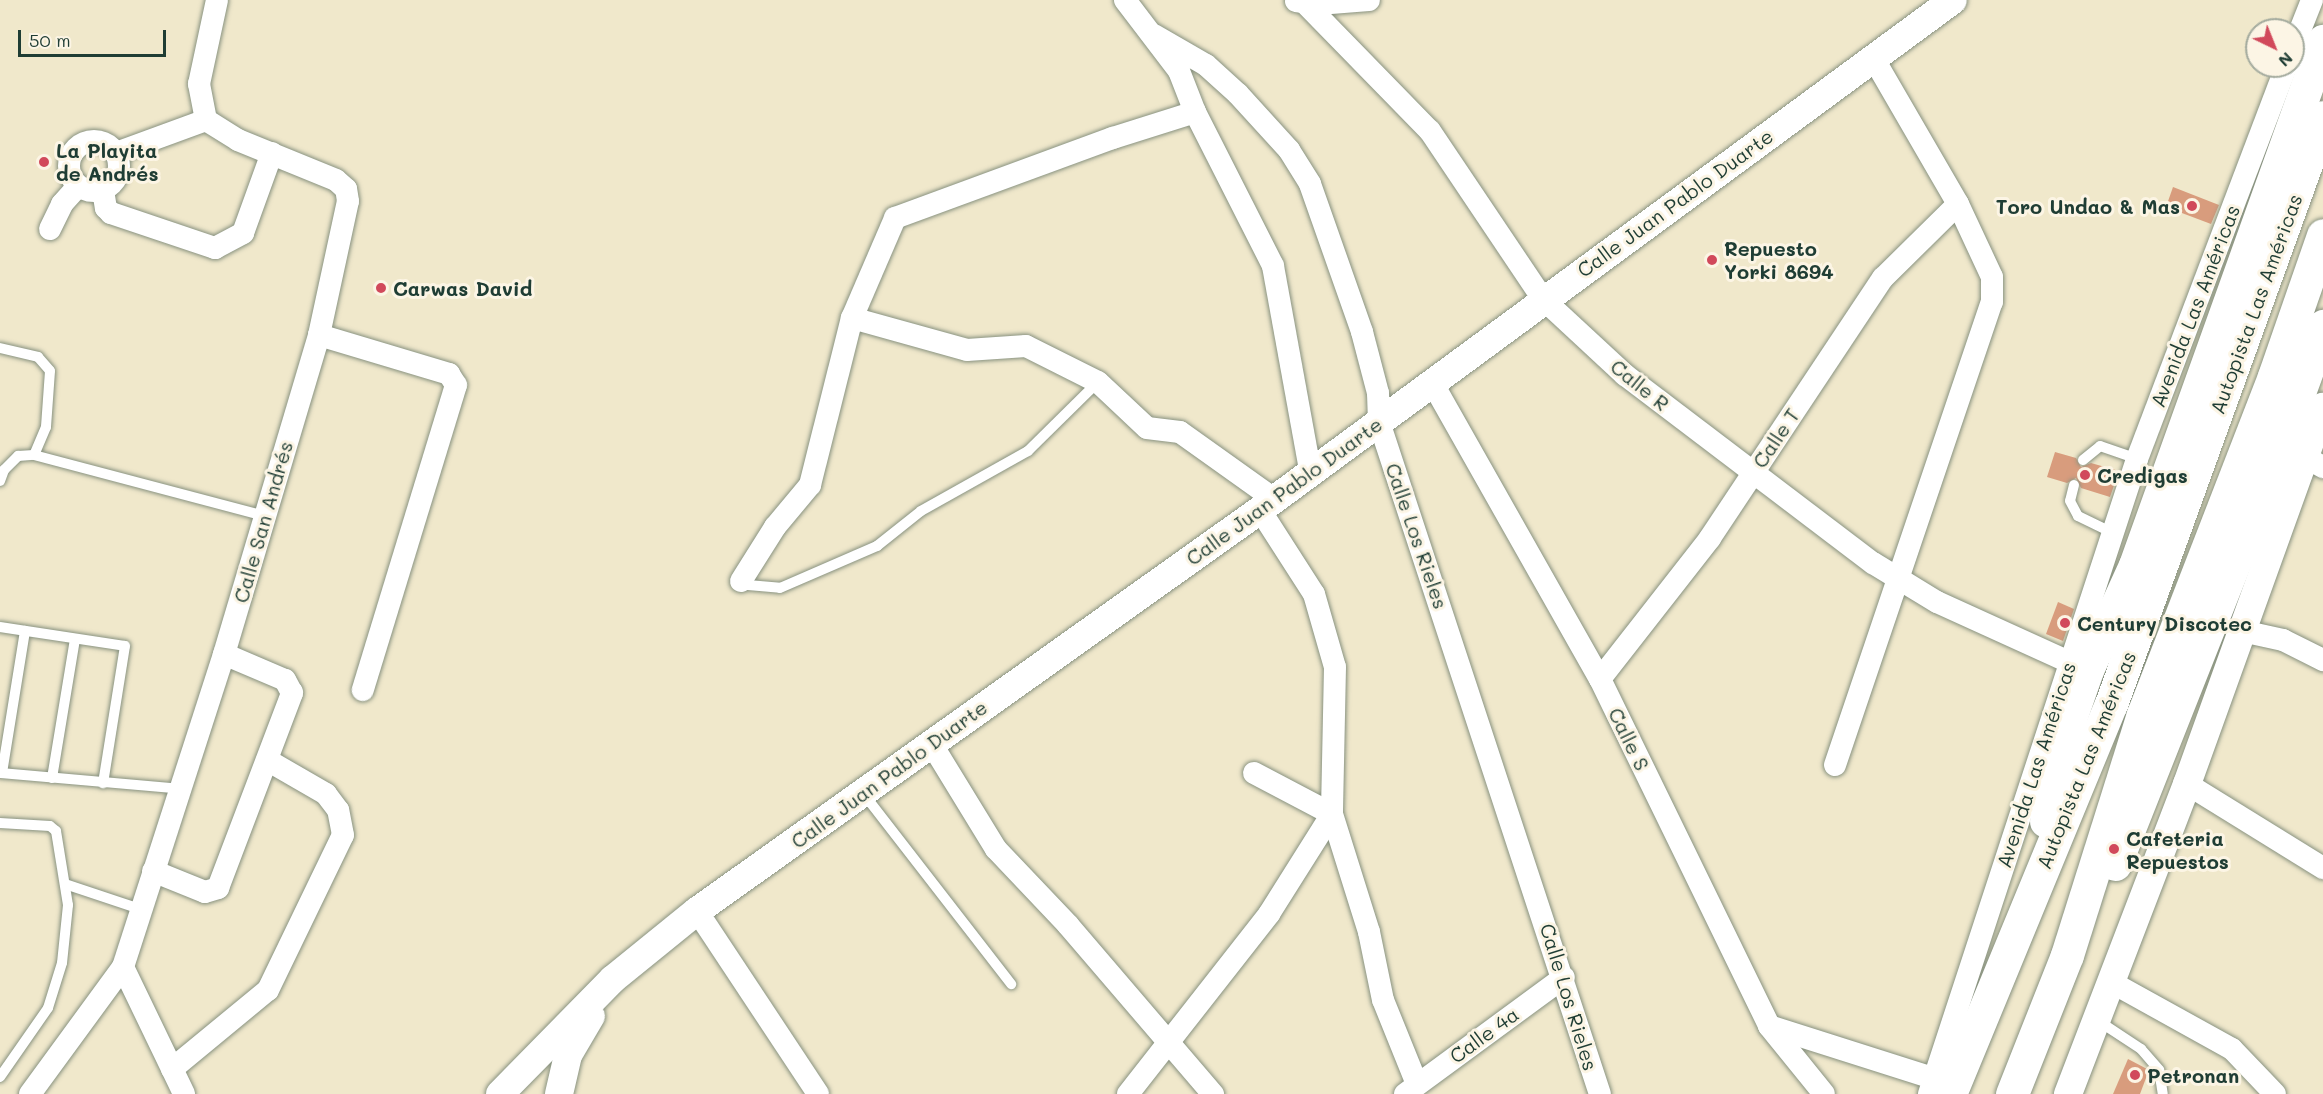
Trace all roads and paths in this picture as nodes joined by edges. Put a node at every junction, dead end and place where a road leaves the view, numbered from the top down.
1 (217, 0) edge
2 (1125, 0) edge
3 (1953, 0) edge
4 (2312, 0) edge
5 (1298, 1) edge
6 (1354, 1) edge
7 (2305, 18) edge
8 (1154, 35) junction
9 (2323, 41) edge
10 (1347, 47) junction
11 (1874, 59) junction
12 (2281, 78) edge
13 (1195, 112) junction
14 (2323, 117) edge
15 (206, 120) junction
16 (116, 153) junction
17 (272, 153) junction
18 (78, 186) junction
19 (103, 190) junction
20 (1958, 204) junction
21 (50, 229) dead end
22 (2323, 235) edge
23 (1543, 299) junction
24 (852, 318) junction
25 (2323, 326) edge
26 (319, 335) junction
27 (0, 348) edge
28 (1098, 382) junction
29 (1433, 384) junction
30 (2323, 407) edge
31 (1379, 422) junction
32 (34, 455) junction
33 (2137, 459) junction
34 (2083, 460) dead end
35 (2314, 462) edge
36 (1310, 470) junction
37 (1753, 471) junction
38 (0, 481) edge
39 (2074, 485) dead end
40 (1267, 504) junction
41 (265, 516) junction
42 (2114, 534) junction
43 (1896, 577) junction
44 (741, 581) joint
45 (0, 627) edge
46 (25, 631) junction
47 (2242, 631) junction
48 (75, 639) junction
49 (224, 654) junction
50 (2323, 660) edge
51 (2069, 662) junction
52 (1600, 679) junction
53 (363, 690) dead end
54 (931, 743) junction
55 (267, 760) junction
56 (1834, 765) dead end
57 (1254, 772) dead end
58 (1, 773) edge
59 (52, 778) junction
60 (103, 783) junction
61 (2187, 784) junction
62 (182, 789) junction
63 (862, 792) junction
64 (1332, 814) junction
65 (0, 824) edge
66 (2323, 868) edge
67 (153, 871) junction
68 (65, 884) junction
69 (2036, 884) junction
70 (140, 909) junction
71 (697, 911) junction
72 (2067, 955) junction
73 (123, 967) junction
74 (1564, 976) junction
75 (613, 979) junction
76 (2110, 982) junction
77 (1011, 984) dead end
78 (2096, 1019) junction
79 (1769, 1026) junction
80 (1168, 1044) junction
81 (172, 1069) junction
82 (0, 1077) edge
83 (1942, 1088) edge
84 (1411, 1089) edge
85 (30, 1094) edge
86 (184, 1094) edge
87 (500, 1094) edge
88 (559, 1094) edge
89 (818, 1094) edge
90 (1128, 1094) edge
91 (1213, 1094) edge
92 (1600, 1094) edge
93 (1824, 1094) edge
94 (2012, 1094) edge
95 (2068, 1094) edge
96 (2163, 1094) edge
97 (2275, 1094) edge

1 - 15 street
2 - 8 street
3 - 11 street, Calle Juan Pablo Duarte
4 - 7 street
5 - 6 street
5 - 10 street, Calle R
6 - 10 street
8 - 13 street
8 - 31 street, Calle Los Rieles
9 - 69 highway
10 - 23 street, Calle R
11 - 20 street
11 - 23 street, Calle Juan Pablo Duarte
12 - 33 street, Avenida Las Américas
13 - 24 street
13 - 36 street
14 - 69 highway, Autopista Las Américas
15 - 16 street
15 - 17 street, Calle San Andrés
16 - 18 street
16 - 19 street
17 - 19 street
17 - 26 street, Calle San Andrés
18 - 19 street
18 - 21 street
20 - 37 street, Calle T
20 - 43 street
22 - 72 highway, Autopista Las Américas
23 - 29 street, Calle Juan Pablo Duarte
23 - 37 street, Calle R
24 - 28 street
24 - 44 street
25 - 72 highway
26 - 41 street, Calle San Andrés
26 - 53 street
27 - 32 lane
28 - 40 street
28 - 44 lane
29 - 31 street, Calle Juan Pablo Duarte
29 - 52 street, Calle S
30 - 35 street
31 - 36 street, Calle Juan Pablo Duarte
31 - 74 street, Calle Los Rieles
32 - 38 lane
32 - 41 lane
33 - 34 lane
33 - 42 street, Avenida Las Américas
35 - 47 street
36 - 40 street, Calle Juan Pablo Duarte
37 - 43 street, Calle R
37 - 52 street, Calle T
39 - 42 lane
40 - 54 street, Calle Juan Pablo Duarte
40 - 64 street
41 - 49 street, Calle San Andrés
42 - 51 street, Avenida Las Américas
43 - 51 street, Calle R
43 - 56 street
45 - 46 lane
46 - 48 lane
46 - 58 lane
47 - 50 street
47 - 61 street
48 - 59 lane
48 - 60 lane
49 - 55 street
49 - 62 street, Calle San Andrés
51 - 83 street, Avenida Las Américas
52 - 79 street, Calle S
54 - 63 street, Calle Juan Pablo Duarte
54 - 80 street
55 - 67 street
55 - 81 street
57 - 64 street
58 - 59 lane
59 - 60 lane
60 - 62 lane
61 - 66 street
61 - 76 street
62 - 67 street, Calle San Andrés
63 - 71 street, Calle Juan Pablo Duarte
63 - 77 lane
64 - 80 street
64 - 84 street
65 - 68 lane
67 - 70 street, Calle San Andrés
68 - 70 lane
68 - 82 lane
69 - 83 highway, Autopista Las Américas
70 - 73 street, Calle San Andrés
71 - 75 street, Calle Juan Pablo Duarte
71 - 89 street
72 - 94 highway, Autopista Las Américas
73 - 81 street
73 - 85 street, Calle San Andrés
74 - 84 street, Calle 4a
74 - 92 street, Calle Los Rieles
75 - 87 street, Calle Juan Pablo Duarte
75 - 88 street, Calle Juan Pablo Duarte
76 - 78 street
76 - 97 street
78 - 95 street
78 - 96 lane
79 - 83 street
79 - 93 street, Calle S
80 - 90 street
80 - 91 street
81 - 86 street

